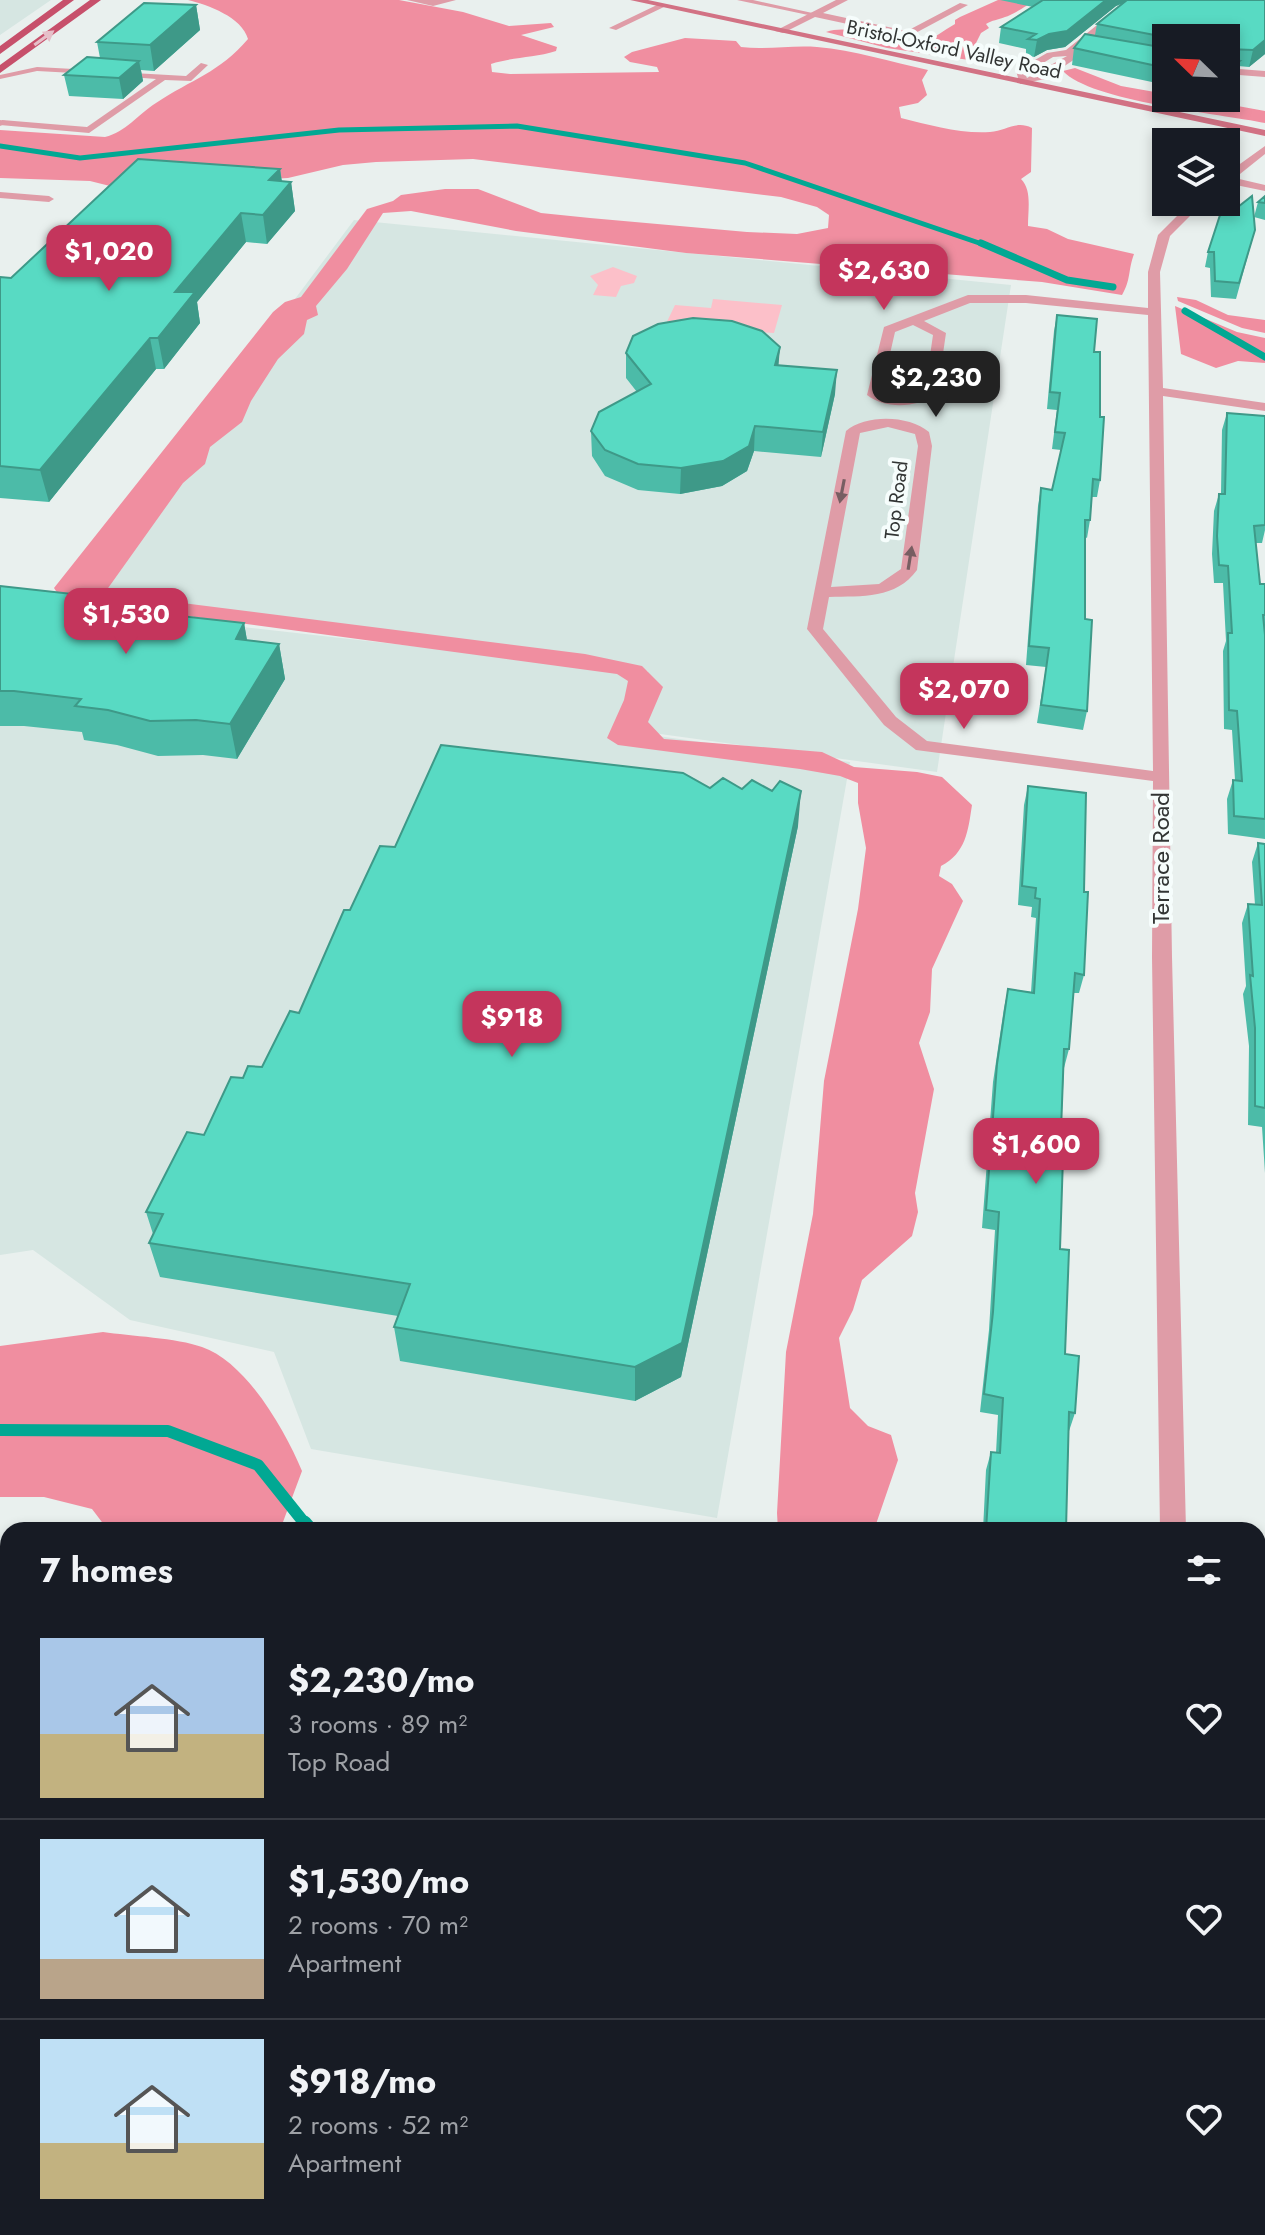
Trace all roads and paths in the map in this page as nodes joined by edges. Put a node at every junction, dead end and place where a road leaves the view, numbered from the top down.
1 (69, 0) edge
2 (96, 0) edge
3 (411, 0) edge
4 (452, 0) edge
5 (635, 0) edge
6 (741, 0) edge
7 (843, 0) edge
8 (1144, 0) edge
9 (949, 3) dead end
10 (662, 6) junction
11 (813, 14) junction
12 (613, 28) dead end
13 (780, 31) junction
14 (1083, 44) junction
15 (1096, 46) edge
16 (0, 51) edge
17 (20, 55) junction
18 (83, 58) edge
19 (204, 65) dead end
20 (48, 69) junction
21 (0, 70) edge
22 (68, 70) junction
23 (1240, 72) edge
24 (1265, 74) edge
25 (0, 77) edge
26 (163, 77) junction
27 (56, 79) dead end
28 (1024, 82) junction
29 (1, 123) edge
30 (1265, 133) edge
31 (1265, 149) edge
32 (1240, 169) edge
33 (1240, 183) edge
34 (1265, 188) edge
35 (0, 195) edge
36 (49, 199) dead end
37 (1184, 216) edge
38 (1155, 312) junction
39 (914, 321) junction
40 (1157, 391) junction
41 (1265, 407) edge
42 (822, 592) junction
43 (1161, 777) junction
44 (1173, 1522) edge

1 - 16 main road
17 -> 2 main road
3 - 4 lane
5 - 10 main road, Bristol-Oxford Valley Road
6 - 11 lane
7 - 11 street
8 - 14 street
9 - 11 street
10 - 12 lane
10 - 13 main road, Bristol-Oxford Valley Road
11 - 13 street
13 - 28 main road, Bristol-Oxford Valley Road
14 - 15 street
14 - 28 street
17 - 20 lane
17 - 21 main road
18 - 22 lane
19 - 26 lane
20 - 22 lane
20 - 25 lane
22 - 26 lane
22 - 27 lane
23 - 24 street
26 - 29 lane
28 - 30 main road, Bristol-Oxford Valley Road
31 - 32 street
33 - 34 street
35 - 36 lane
37 - 38 street, Terrace Road
38 - 39 street
38 - 40 street, Terrace Road
39 - 39 street
40 - 41 street
40 - 43 street, Terrace Road
42 -> 42 street, Top Road
42 - 43 street, Top Road
43 - 44 street, Terrace Road

